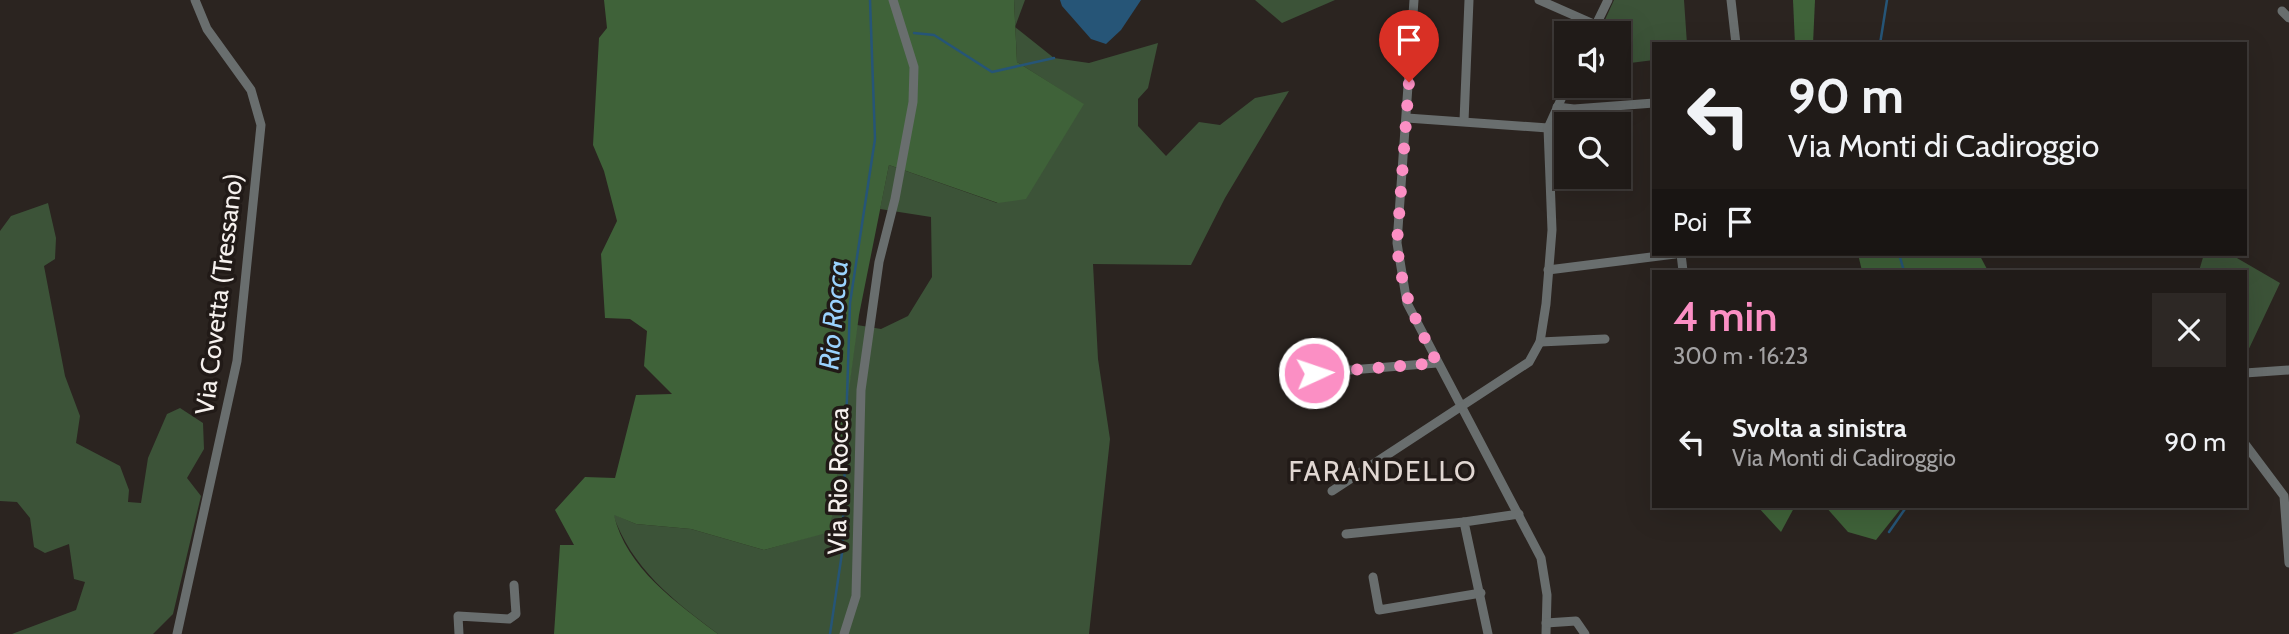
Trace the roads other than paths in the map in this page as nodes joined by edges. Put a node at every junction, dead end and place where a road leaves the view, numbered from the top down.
1 (195, 0) edge
2 (893, 0) edge
3 (1414, 0) edge
4 (1469, 0) edge
5 (1539, 0) edge
6 (1608, 0) edge
7 (1731, 0) edge
8 (1579, 21) edge
9 (1598, 21) edge
10 (1736, 42) edge
11 (1562, 98) edge
12 (1652, 103) edge
13 (1558, 107) junction
14 (1406, 118) junction
15 (1464, 121) junction
16 (1548, 128) junction
17 (1659, 256) edge
18 (1548, 270) junction
19 (1605, 339) dead end
20 (1540, 342) junction
21 (1437, 363) junction
22 (2289, 370) edge
23 (1314, 373) dead end
24 (2247, 373) edge
25 (1460, 405) junction
26 (2247, 447) edge
27 (1332, 491) dead end
28 (1519, 514) junction
29 (1465, 522) junction
30 (1346, 534) dead end
31 (2289, 563) edge
32 (1373, 576) dead end
33 (513, 585) dead end
34 (1481, 593) junction
35 (1546, 623) junction
36 (177, 634) edge
37 (459, 634) edge
38 (844, 634) edge
39 (1488, 634) edge
40 (1546, 634) edge
41 (1586, 634) edge

1 - 36 street, Via Covetta (Tressano)
2 - 38 street, Via Rio Rocca
3 - 14 street
4 - 15 street
5 - 8 street
6 - 9 street
7 - 10 street
11 - 13 street
12 - 13 street
13 - 16 street
14 - 15 street
14 - 21 street
15 - 16 street
16 - 18 street
17 - 18 street
18 - 20 street
19 - 20 street
20 - 25 street
21 - 23 street
21 - 25 street
22 - 24 street
25 - 27 street
25 - 28 street
26 - 31 street
28 - 29 street
28 - 35 street
29 - 30 street
29 - 34 street
32 - 34 street
33 - 37 street
34 - 39 street
35 - 40 street
35 - 41 street

